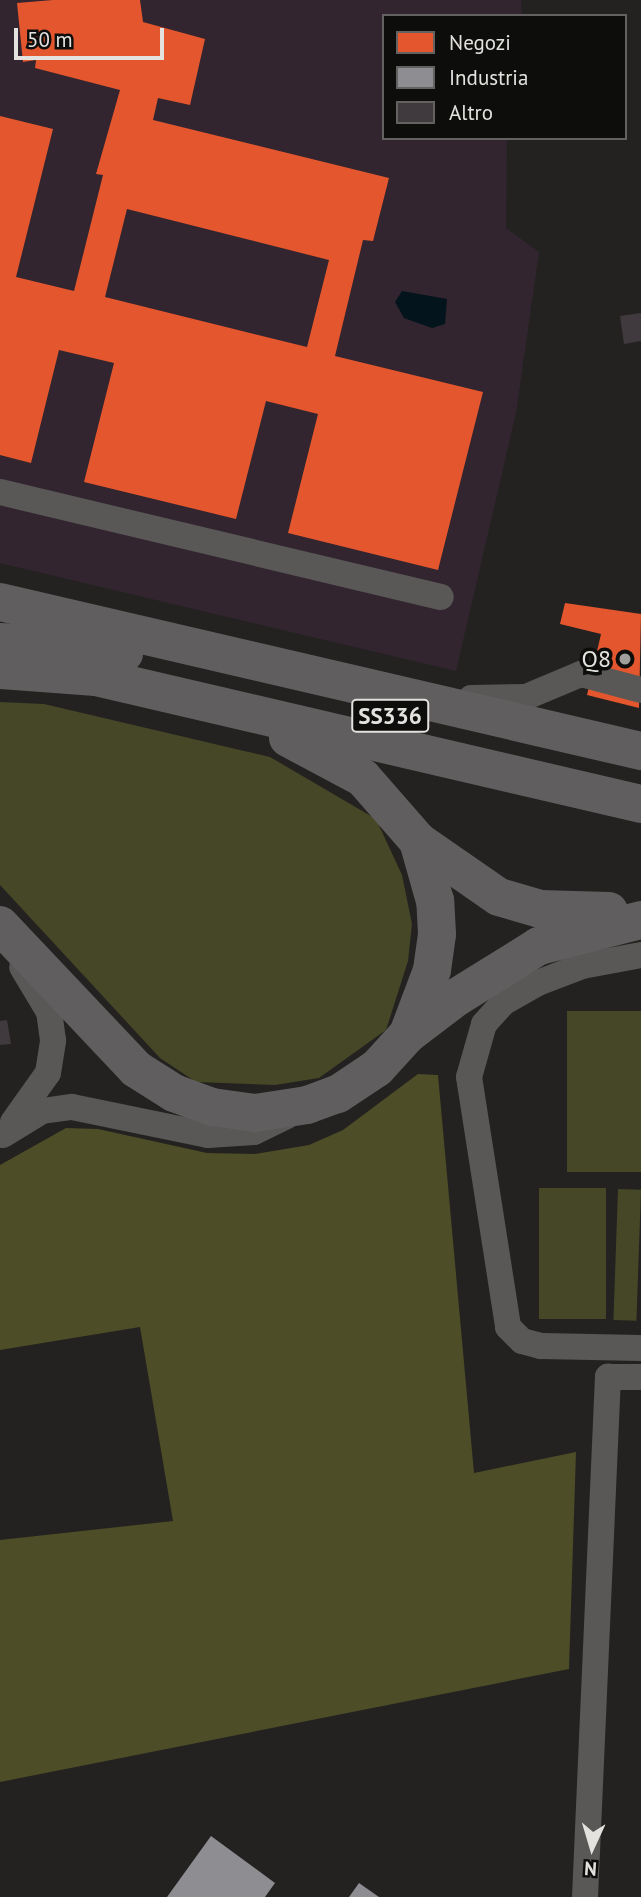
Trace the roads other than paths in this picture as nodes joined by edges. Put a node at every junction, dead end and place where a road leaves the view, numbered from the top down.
1 (0, 492) edge
2 (441, 597) dead end
3 (0, 601) edge
4 (0, 642) edge
5 (0, 670) edge
6 (641, 690) edge
7 (397, 694) junction
8 (191, 699) junction
9 (641, 751) edge
10 (641, 775) edge
11 (641, 804) edge
12 (418, 841) junction
13 (641, 908) edge
14 (641, 919) edge
15 (0, 925) edge
16 (0, 937) edge
17 (641, 955) edge
18 (408, 1034) junction
19 (307, 1105) junction
20 (1, 1136) edge
21 (641, 1348) edge
22 (641, 1377) edge
23 (585, 1897) edge

1 - 2 street
3 - 7 highway
4 - 10 highway, SS336
5 - 8 highway
6 - 7 street
7 - 9 highway
8 - 11 highway, SS336
8 - 12 highway
12 - 13 highway
12 - 18 highway
14 - 18 highway
15 - 19 highway
16 - 20 street
17 - 21 street
18 - 19 highway
19 - 20 street
22 - 23 street

